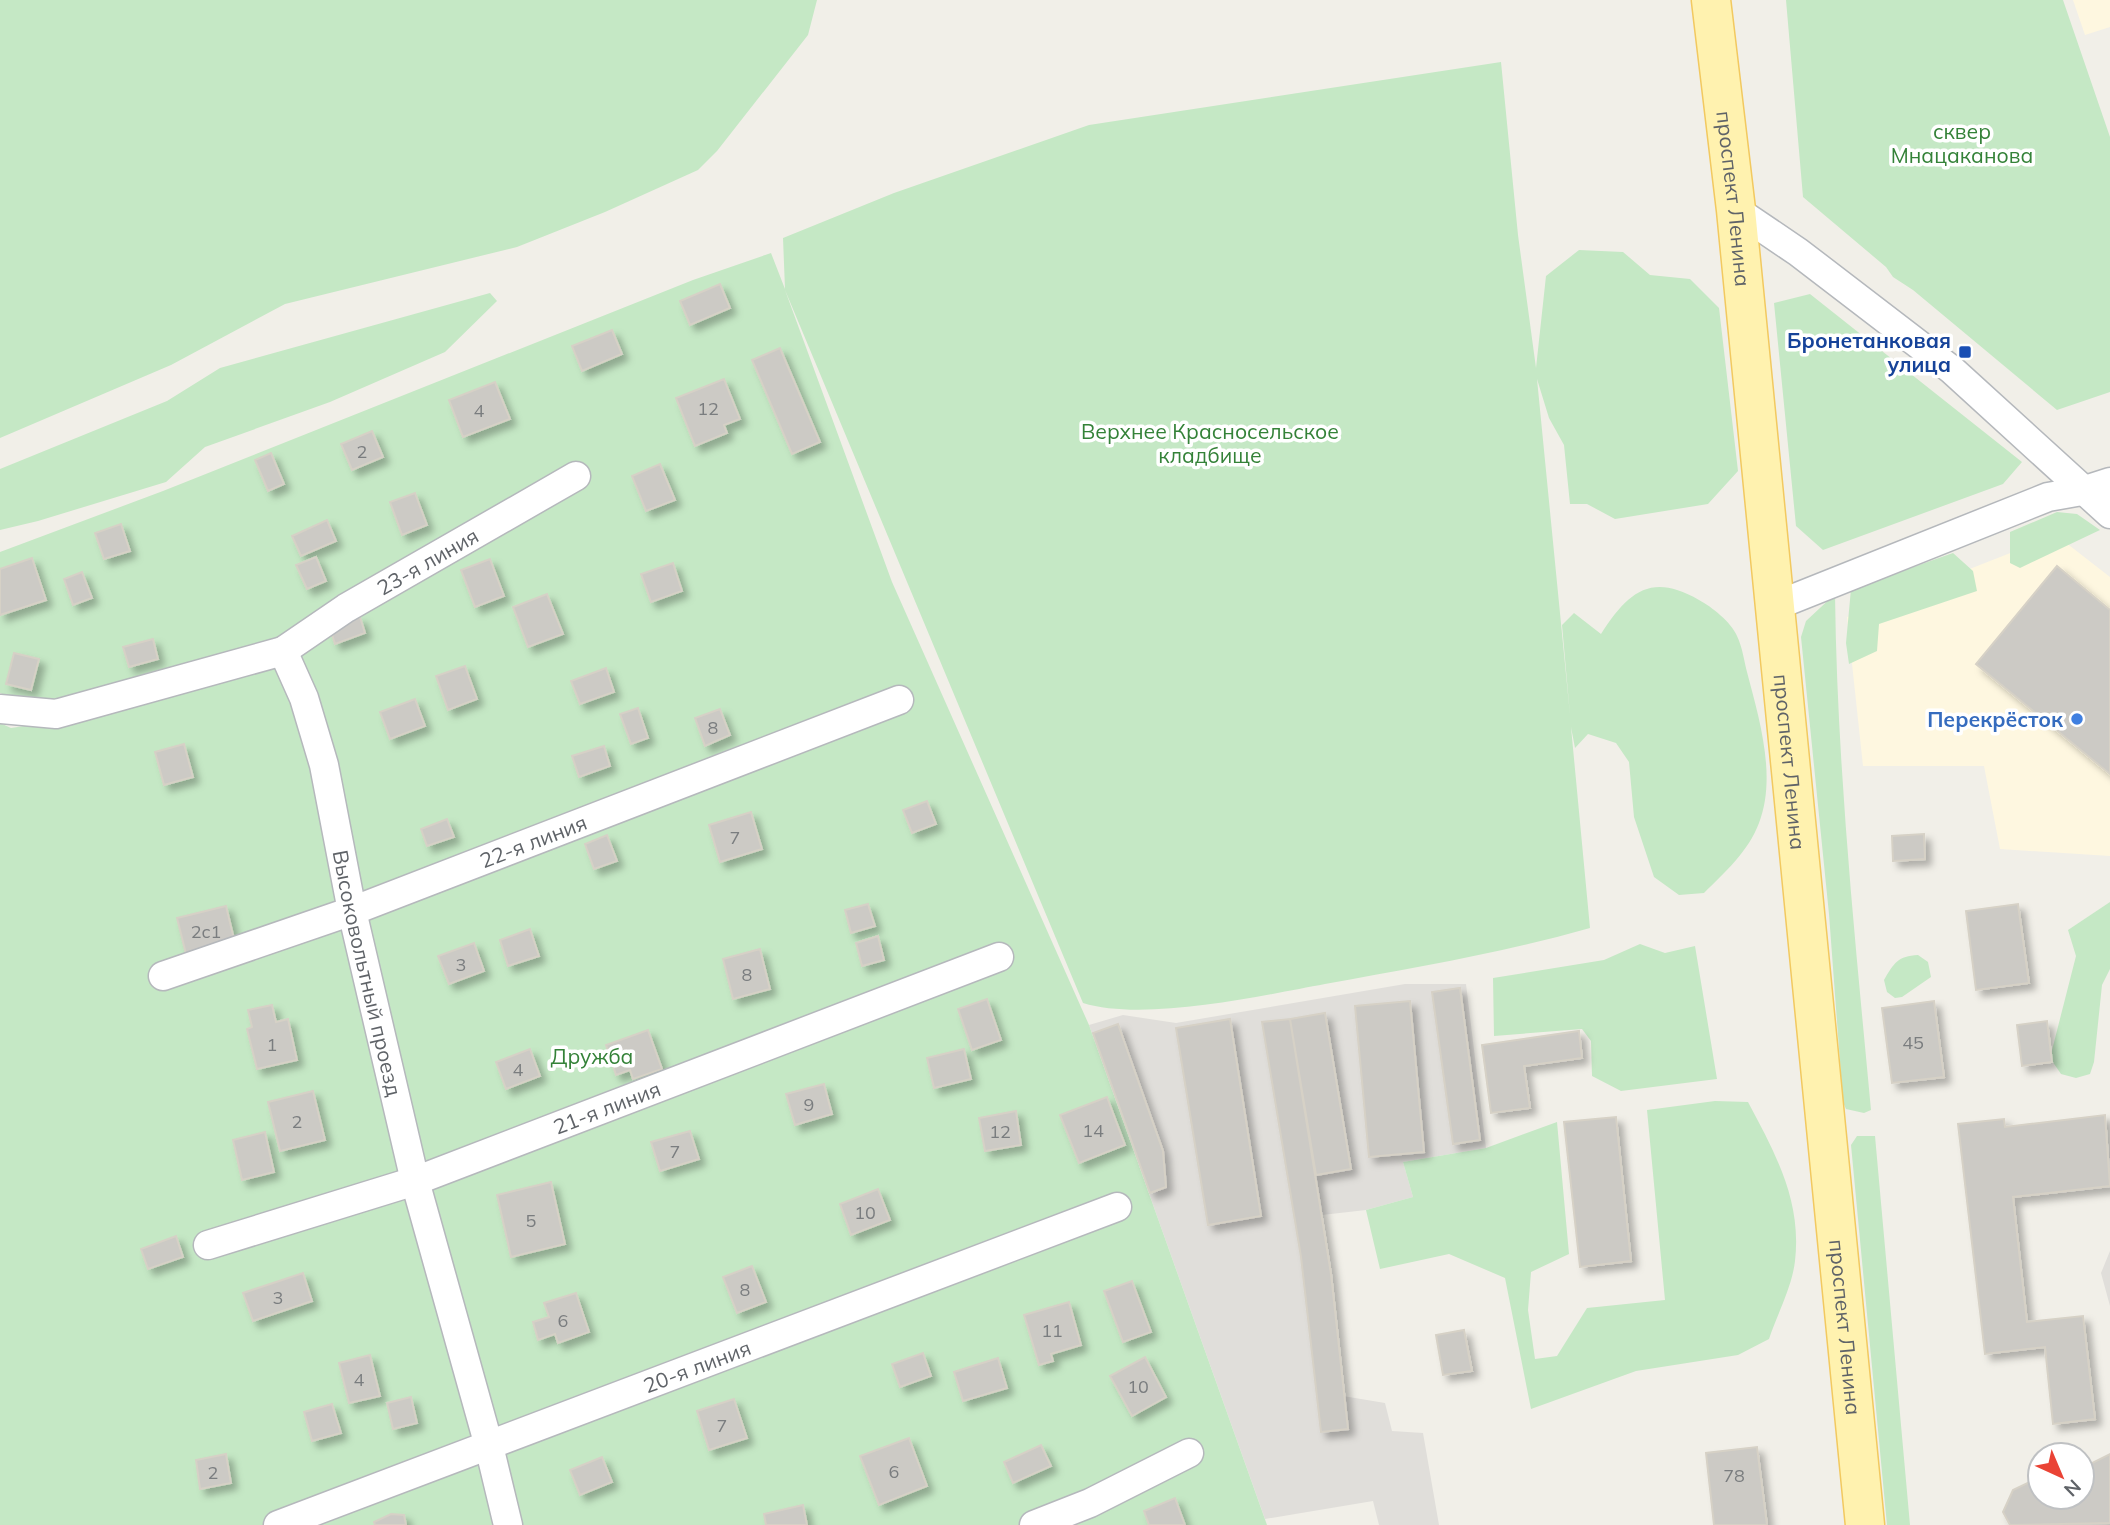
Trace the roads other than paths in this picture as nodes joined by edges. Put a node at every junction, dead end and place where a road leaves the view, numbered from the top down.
1 (1711, 0) edge
2 (1736, 211) junction
3 (576, 476) dead end
4 (2110, 482) edge
5 (2082, 491) junction
6 (2110, 514) edge
7 (1775, 606) junction
8 (283, 652) junction
9 (899, 699) dead end
10 (0, 709) edge
11 (352, 911) junction
12 (999, 957) dead end
13 (163, 975) dead end
14 (415, 1181) junction
15 (1117, 1207) dead end
16 (208, 1245) dead end
17 (489, 1446) junction
18 (1189, 1453) dead end
19 (278, 1525) edge
20 (508, 1525) edge
21 (1034, 1525) edge
22 (1865, 1525) edge

1 - 2 main road, проспект Ленина
2 - 5 street
2 - 7 main road, проспект Ленина
3 - 8 street, 23-я линия
4 - 5 street
5 - 6 street
5 - 7 street
7 - 22 main road, проспект Ленина
8 - 10 street
8 - 11 street, Высоковольтный проезд
9 - 11 street, 22-я линия
11 - 13 street, 22-я линия
11 - 14 street, Высоковольтный проезд
12 - 14 street, 21-я линия
14 - 16 street, 21-я линия
14 - 17 street, Высоковольтный проезд
15 - 17 street, 20-я линия
17 - 19 street, 20-я линия
17 - 20 street, Высоковольтный проезд
18 - 21 street

